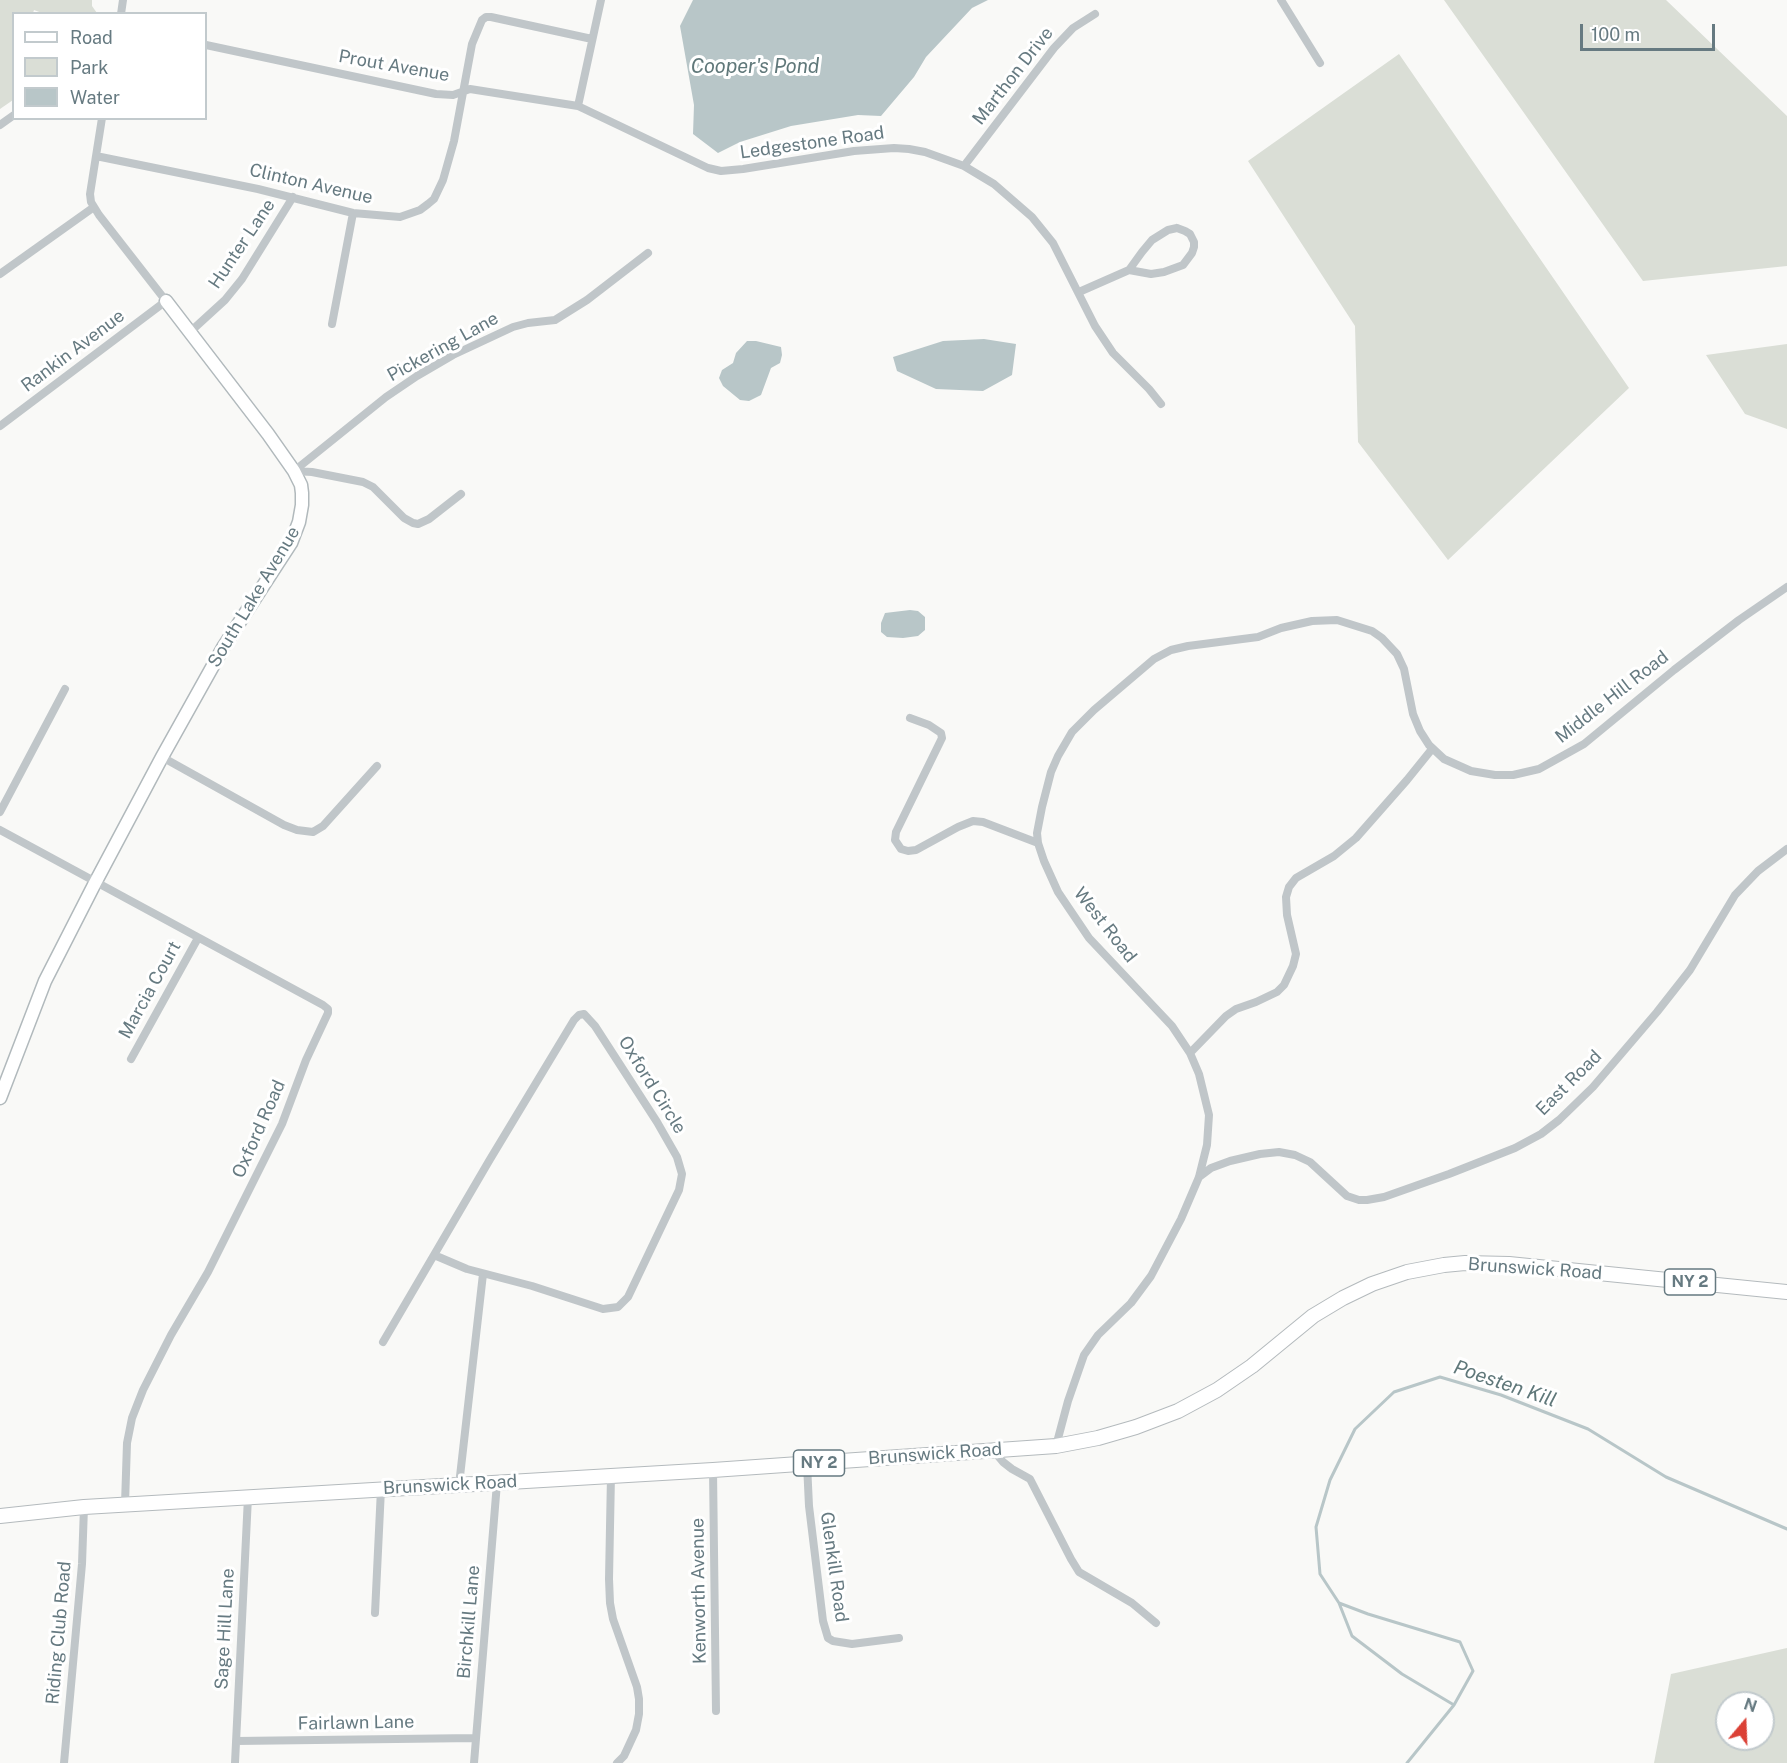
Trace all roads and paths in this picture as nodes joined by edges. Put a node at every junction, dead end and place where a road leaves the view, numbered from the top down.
1 (601, 0) edge
2 (1281, 0) edge
3 (1095, 14) dead end
4 (592, 39) junction
5 (207, 45) edge
6 (1320, 63) dead end
7 (462, 92) junction
8 (578, 106) junction
9 (102, 120) edge
10 (96, 156) junction
11 (964, 166) junction
12 (293, 198) junction
13 (94, 207) junction
14 (353, 213) junction
15 (648, 253) dead end
16 (1129, 270) junction
17 (0, 274) edge
18 (1079, 292) junction
19 (166, 302) junction
20 (332, 324) dead end
21 (190, 332) junction
22 (1161, 404) dead end
23 (0, 426) edge
24 (294, 471) junction
25 (461, 494) dead end
26 (1787, 587) edge
27 (65, 689) dead end
28 (910, 718) dead end
29 (1432, 749) junction
30 (162, 757) junction
31 (377, 766) dead end
32 (0, 812) edge
33 (0, 830) edge
34 (1038, 843) junction
35 (1787, 849) edge
36 (95, 882) junction
37 (198, 938) junction
38 (1190, 1053) junction
39 (131, 1059) dead end
40 (0, 1098) edge
41 (1198, 1177) junction
42 (434, 1255) junction
43 (483, 1274) junction
44 (1787, 1292) edge
45 (383, 1342) dead end
46 (1056, 1446) junction
47 (993, 1450) junction
48 (807, 1464) junction
49 (713, 1470) junction
50 (611, 1475) junction
51 (497, 1483) junction
52 (459, 1485) junction
53 (381, 1489) junction
54 (248, 1497) junction
55 (125, 1504) junction
56 (84, 1507) junction
57 (0, 1516) edge
58 (375, 1613) dead end
59 (1156, 1623) dead end
60 (899, 1638) dead end
61 (716, 1712) dead end
62 (476, 1738) junction
63 (236, 1741) junction
64 (64, 1763) edge
65 (235, 1763) edge
66 (474, 1763) edge
67 (617, 1763) edge

1 - 4 street
2 - 6 street
3 - 11 street, Marthon Drive
4 - 7 street, Clinton Avenue
4 - 8 street
5 - 7 street, Prout Avenue
7 - 8 street, Prout Avenue
7 - 14 street, Clinton Avenue
8 - 11 street, Ledgestone Road
9 - 10 street
10 - 12 street, Clinton Avenue
10 - 13 street
11 - 18 street, Ledgestone Road
12 - 14 street, Clinton Avenue
12 - 21 street, Hunter Lane
13 - 17 street
13 - 19 street, South Lake Avenue
14 - 20 street
15 - 24 street, Pickering Lane
16 - 16 street
16 - 18 street
18 - 22 street, Ledgestone Road
19 - 21 street, South Lake Avenue
19 - 23 street, Rankin Avenue
21 - 24 street, South Lake Avenue
24 - 25 street
24 - 30 street, South Lake Avenue
26 - 29 street, Middle Hill Road
27 - 32 street
28 - 34 street
29 - 34 street, West Road
29 - 38 street
30 - 31 street
30 - 36 street, South Lake Avenue
33 - 36 street, Oxford Road
34 - 38 street, West Road
35 - 41 street, East Road
36 - 37 street, Oxford Road
36 - 40 street, South Lake Avenue
37 - 39 street, Marcia Court
37 - 55 street, Oxford Road
38 - 41 street, West Road
41 - 46 street, West Road
42 - 43 street, Oxford Circle
42 - 43 street, Oxford Circle
42 - 45 street, Oxford Circle
43 - 52 street
44 - 46 main road, Brunswick Road / NY 2
46 - 47 main road, Brunswick Road / NY 2
47 - 48 main road, Brunswick Road / NY 2
47 - 59 street
48 - 49 main road, Brunswick Road / NY 2
48 - 60 street, Glenkill Road
49 - 50 main road, Brunswick Road / NY 2
49 - 61 street, Kenworth Avenue
50 - 51 main road, Brunswick Road / NY 2
50 - 67 street
51 - 52 main road, Brunswick Road / NY 2
51 - 62 street, Birchkill Lane
52 - 53 main road, Brunswick Road / NY 2
53 - 54 main road, Brunswick Road / NY 2
53 - 58 street
54 - 55 main road, Brunswick Road / NY 2
54 - 63 street, Sage Hill Lane
55 - 56 main road, Brunswick Road / NY 2
56 - 57 main road, Brunswick Road / NY 2
56 - 64 street, Riding Club Road
62 - 63 street, Fairlawn Lane
62 - 66 street, Birchkill Lane
63 - 65 street, Sage Hill Lane

